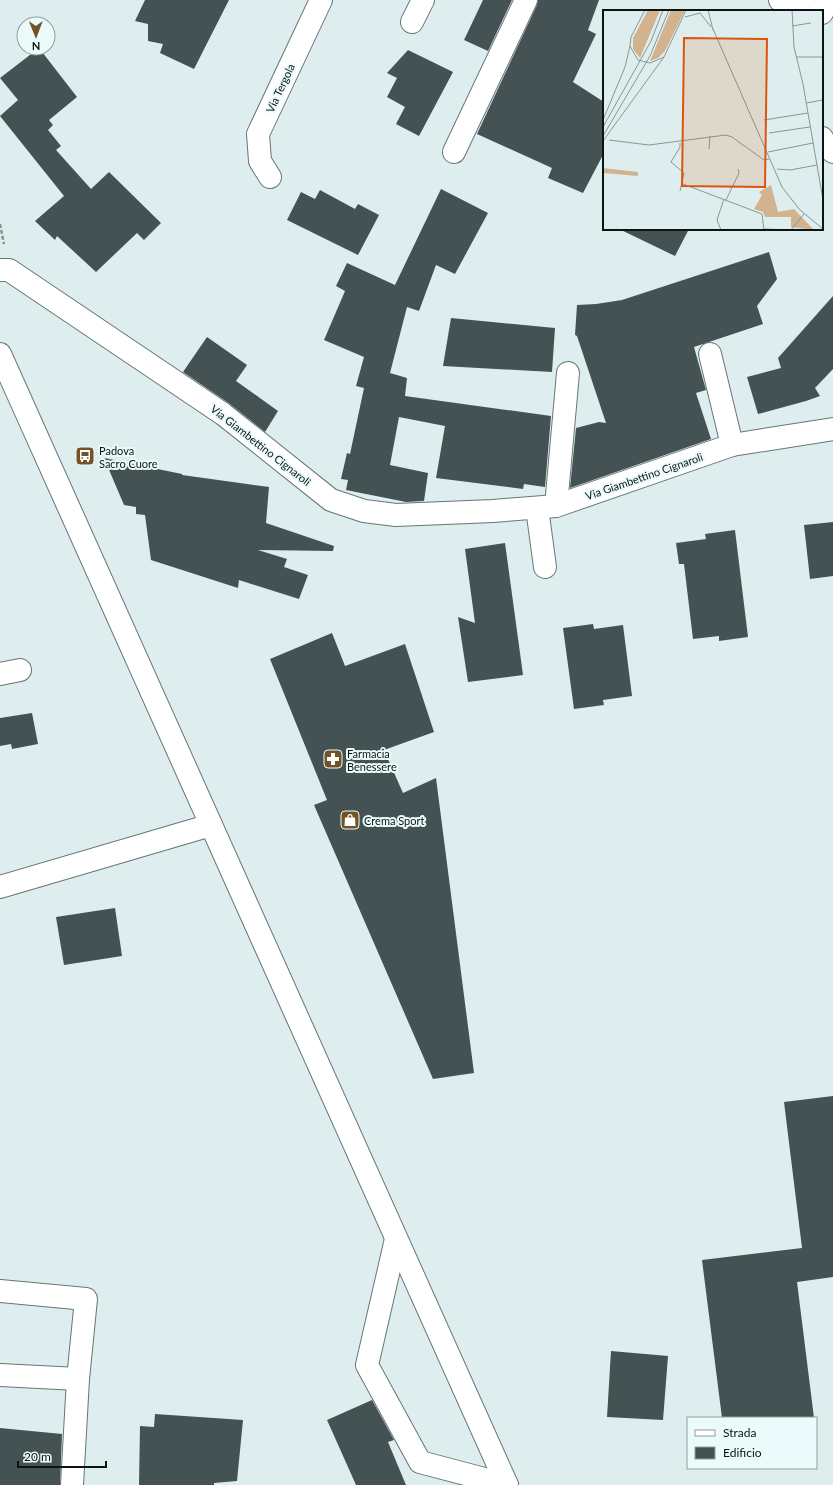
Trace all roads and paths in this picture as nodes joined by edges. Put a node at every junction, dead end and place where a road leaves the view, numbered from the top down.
1 (322, 0) edge
2 (423, 0) edge
3 (526, 0) edge
4 (780, 0) edge
5 (827, 0) edge
6 (809, 10) edge
7 (823, 10) edge
8 (412, 22) dead end
9 (823, 140) edge
10 (454, 152) dead end
11 (833, 152) edge
12 (270, 177) dead end
13 (0, 270) edge
14 (0, 354) edge
15 (710, 354) dead end
16 (568, 373) dead end
17 (833, 429) edge
18 (732, 445) junction
19 (546, 507) junction
20 (545, 567) dead end
21 (211, 825) junction
22 (0, 887) edge
23 (396, 1239) junction
24 (0, 1291) edge
25 (0, 1375) edge
26 (78, 1379) junction
27 (72, 1485) edge
28 (507, 1485) edge

1 - 12 street, Via Tergola
2 - 8 street
3 - 10 street
4 - 6 street
5 - 7 street
9 - 11 street
13 - 19 street, Via Giambettino Cignaroli
14 - 21 street
15 - 18 street
16 - 19 street
17 - 18 street, Via Giambettino Cignaroli
18 - 19 street, Via Giambettino Cignaroli
19 - 20 street
21 - 22 street
21 - 23 street
23 - 28 street
23 - 28 street
24 - 26 street
25 - 26 street
26 - 27 street

